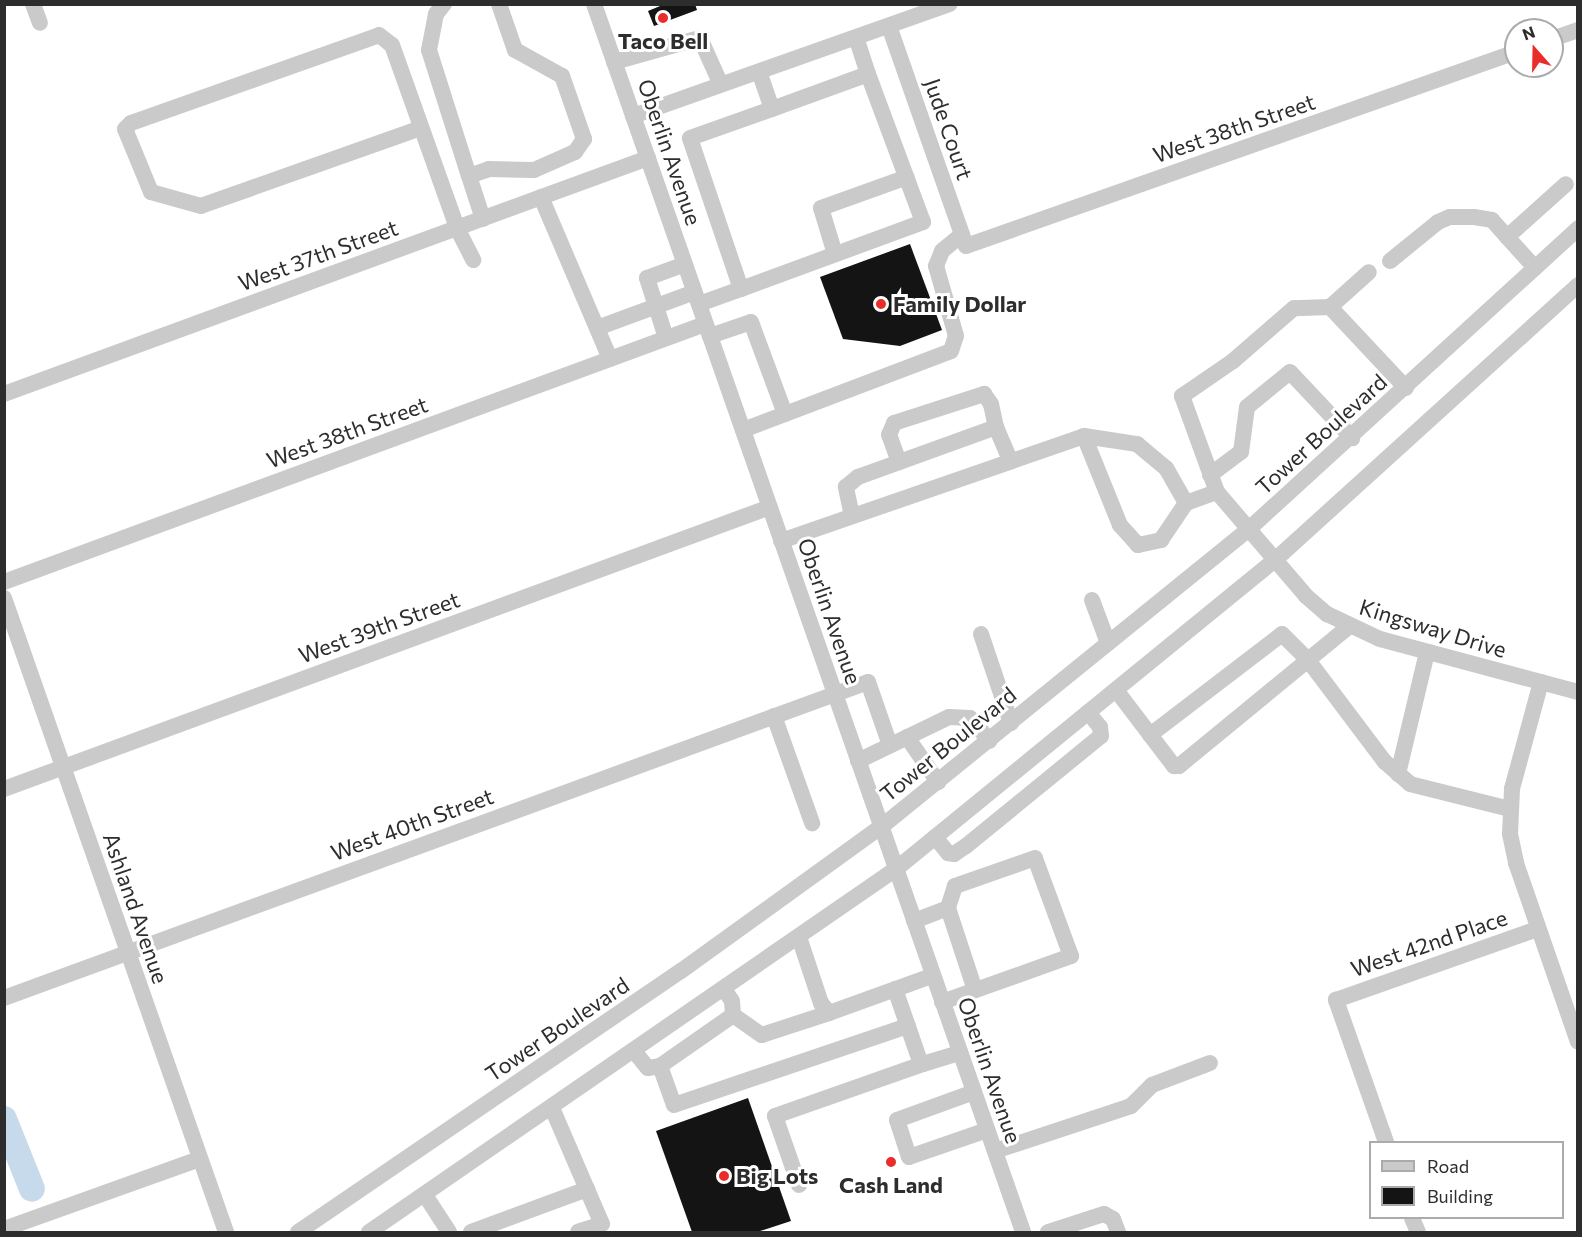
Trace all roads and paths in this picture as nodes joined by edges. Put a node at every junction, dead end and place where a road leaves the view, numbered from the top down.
1 (33, 4) edge
2 (499, 4) edge
3 (594, 4) edge
4 (950, 4) edge
5 (440, 9) edge
6 (40, 23) dead end
7 (890, 26) junction
8 (856, 38) junction
9 (1504, 56) edge
10 (614, 62) junction
11 (759, 72) junction
12 (868, 74) junction
13 (721, 85) junction
14 (772, 109) junction
15 (633, 116) junction
16 (421, 128) junction
17 (648, 158) junction
18 (469, 176) junction
19 (907, 177) junction
20 (1566, 184) dead end
21 (541, 197) junction
22 (483, 219) junction
23 (457, 228) junction
24 (1578, 228) edge
25 (1507, 237) junction
26 (964, 240) junction
27 (835, 254) junction
28 (472, 260) dead end
29 (1390, 261) dead end
30 (685, 264) junction
31 (1535, 267) junction
32 (1369, 272) dead end
33 (1578, 285) edge
34 (741, 289) junction
35 (697, 298) junction
36 (655, 307) junction
37 (1330, 307) junction
38 (597, 328) junction
39 (708, 330) junction
40 (666, 338) junction
41 (610, 359) junction
42 (1406, 387) junction
43 (4, 394) edge
44 (785, 414) junction
45 (996, 427) junction
46 (743, 430) junction
47 (1084, 436) junction
48 (1352, 438) junction
49 (1010, 460) junction
50 (899, 462) junction
51 (1210, 475) junction
52 (1217, 492) junction
53 (1186, 503) junction
54 (770, 507) junction
55 (852, 516) junction
56 (1250, 528) junction
57 (781, 541) junction
58 (1276, 560) junction
59 (4, 582) edge
60 (4, 598) edge
61 (1092, 600) dead end
62 (1348, 627) junction
63 (981, 634) dead end
64 (1108, 643) junction
65 (1427, 652) junction
66 (1308, 660) junction
67 (1541, 682) junction
68 (1116, 690) junction
69 (1578, 692) edge
70 (834, 693) junction
71 (1088, 712) junction
72 (774, 716) junction
73 (1011, 723) junction
74 (1150, 735) junction
75 (907, 737) junction
76 (990, 741) junction
77 (891, 745) junction
78 (858, 761) junction
79 (63, 767) junction
80 (1398, 774) junction
81 (938, 782) junction
82 (4, 789) edge
83 (1510, 809) junction
84 (812, 824) dead end
85 (881, 827) junction
86 (935, 837) junction
87 (896, 869) junction
88 (948, 908) junction
89 (914, 921) junction
90 (1538, 929) junction
91 (799, 937) junction
92 (128, 952) junction
93 (932, 976) junction
94 (724, 989) junction
95 (895, 989) junction
96 (975, 990) junction
97 (4, 998) edge
98 (942, 1002) junction
99 (829, 1012) junction
100 (733, 1015) junction
101 (908, 1026) junction
102 (1578, 1042) edge
103 (634, 1051) junction
104 (960, 1053) junction
105 (1210, 1063) dead end
106 (923, 1064) junction
107 (660, 1066) junction
108 (974, 1092) junction
109 (552, 1108) junction
110 (987, 1130) junction
111 (1385, 1141) edge
112 (994, 1151) junction
113 (200, 1159) junction
114 (799, 1185) dead end
115 (587, 1189) junction
116 (425, 1195) junction
117 (1412, 1219) edge
118 (4, 1229) edge
119 (226, 1233) edge
120 (298, 1233) edge
121 (369, 1233) edge
122 (449, 1233) edge
123 (471, 1233) edge
124 (578, 1233) edge
125 (1023, 1233) edge
126 (1048, 1233) edge
127 (1118, 1233) edge
128 (1418, 1233) edge

1 - 6 street
2 - 18 street
3 - 10 street, Oberlin Avenue
4 - 7 street
5 - 18 street
7 - 8 street
7 - 26 street, Jude Court
8 - 11 street
8 - 12 street
9 - 26 street, West 38th Street
10 - 13 street
10 - 15 street, Oberlin Avenue
11 - 13 street
11 - 14 street
12 - 14 street
12 - 19 street
13 - 15 street
14 - 34 street
15 - 17 street, Oberlin Avenue
16 - 16 street
16 - 23 street
17 - 21 street, West 37th Street
17 - 30 street, Oberlin Avenue
18 - 22 street
19 - 27 street
19 - 27 street
20 - 25 street
21 - 22 street, West 37th Street
21 - 38 street
22 - 23 street, West 37th Street
23 - 28 street
23 - 43 street, West 37th Street
24 - 31 street, Tower Boulevard
25 - 29 street
25 - 31 street
26 - 44 street
27 - 34 street
30 - 35 street, Oberlin Avenue
30 - 36 street
31 - 42 street, Tower Boulevard
32 - 37 street
33 - 58 street
34 - 35 street
35 - 36 street
35 - 39 street, Oberlin Avenue
36 - 38 street
36 - 40 street
37 - 42 street
37 - 51 street, Kingsway Drive
38 - 41 street
39 - 40 street, West 38th Street
39 - 44 street, West 38th Street
39 - 46 street, Oberlin Avenue
40 - 41 street, West 38th Street
41 - 59 street, West 38th Street
42 - 48 street, Tower Boulevard
44 - 46 street
45 - 49 street
45 - 50 street
45 - 50 street
46 - 54 street, Oberlin Avenue
47 - 49 street
47 - 53 street
47 - 53 street
48 - 51 street
48 - 56 street, Tower Boulevard
49 - 55 street
50 - 55 street
51 - 52 street, Kingsway Drive
52 - 53 street
52 - 56 street, Kingsway Drive
54 - 57 street, Oberlin Avenue
54 - 79 street, West 39th Street
55 - 57 street
56 - 58 street, Kingsway Drive
56 - 64 street, Tower Boulevard
57 - 70 street, Oberlin Avenue
58 - 62 street, Kingsway Drive
58 - 68 street
60 - 79 street, Ashland Avenue
61 - 64 street
62 - 65 street, Kingsway Drive
62 - 66 street
63 - 73 street
64 - 73 street, Tower Boulevard
65 - 67 street, Kingsway Drive
65 - 80 street
66 - 74 street
66 - 74 street
66 - 80 street
67 - 69 street, Kingsway Drive
67 - 83 street
68 - 71 street
68 - 74 street
70 - 72 street, West 40th Street
70 - 77 street, West 40th Street
70 - 78 street, Oberlin Avenue
71 - 86 street
71 - 86 street
72 - 84 street
72 - 92 street, West 40th Street
73 - 76 street, Tower Boulevard
75 - 76 street
75 - 77 street
75 - 81 street
76 - 81 street, Tower Boulevard
77 - 78 street
78 - 85 street, Oberlin Avenue
79 - 82 street, West 39th Street
79 - 92 street, Ashland Avenue
80 - 83 street
81 - 85 street, Tower Boulevard
83 - 90 street
85 - 87 street, Oberlin Avenue
85 - 120 street, Tower Boulevard
86 - 87 street
87 - 89 street, Oberlin Avenue
87 - 91 street
88 - 89 street
88 - 96 street
88 - 96 street
89 - 93 street, Oberlin Avenue
90 - 102 street
90 - 111 street, West 42nd Place
91 - 94 street
91 - 99 street
92 - 97 street, West 40th Street
92 - 113 street, Ashland Avenue
93 - 95 street
93 - 98 street, Oberlin Avenue
94 - 100 street
94 - 103 street
95 - 99 street
95 - 101 street
96 - 98 street
98 - 104 street, Oberlin Avenue
99 - 100 street
100 - 107 street
101 - 106 street
101 - 107 street
103 - 107 street
103 - 109 street
104 - 106 street
104 - 108 street, Oberlin Avenue
105 - 112 street
106 - 114 street
108 - 110 street, Oberlin Avenue
108 - 110 street
109 - 115 street
109 - 116 street
110 - 112 street, Oberlin Avenue
112 - 125 street, Oberlin Avenue
113 - 118 street
113 - 119 street, Ashland Avenue
115 - 123 street
115 - 124 street
116 - 121 street
116 - 122 street
117 - 128 street
126 - 127 street

